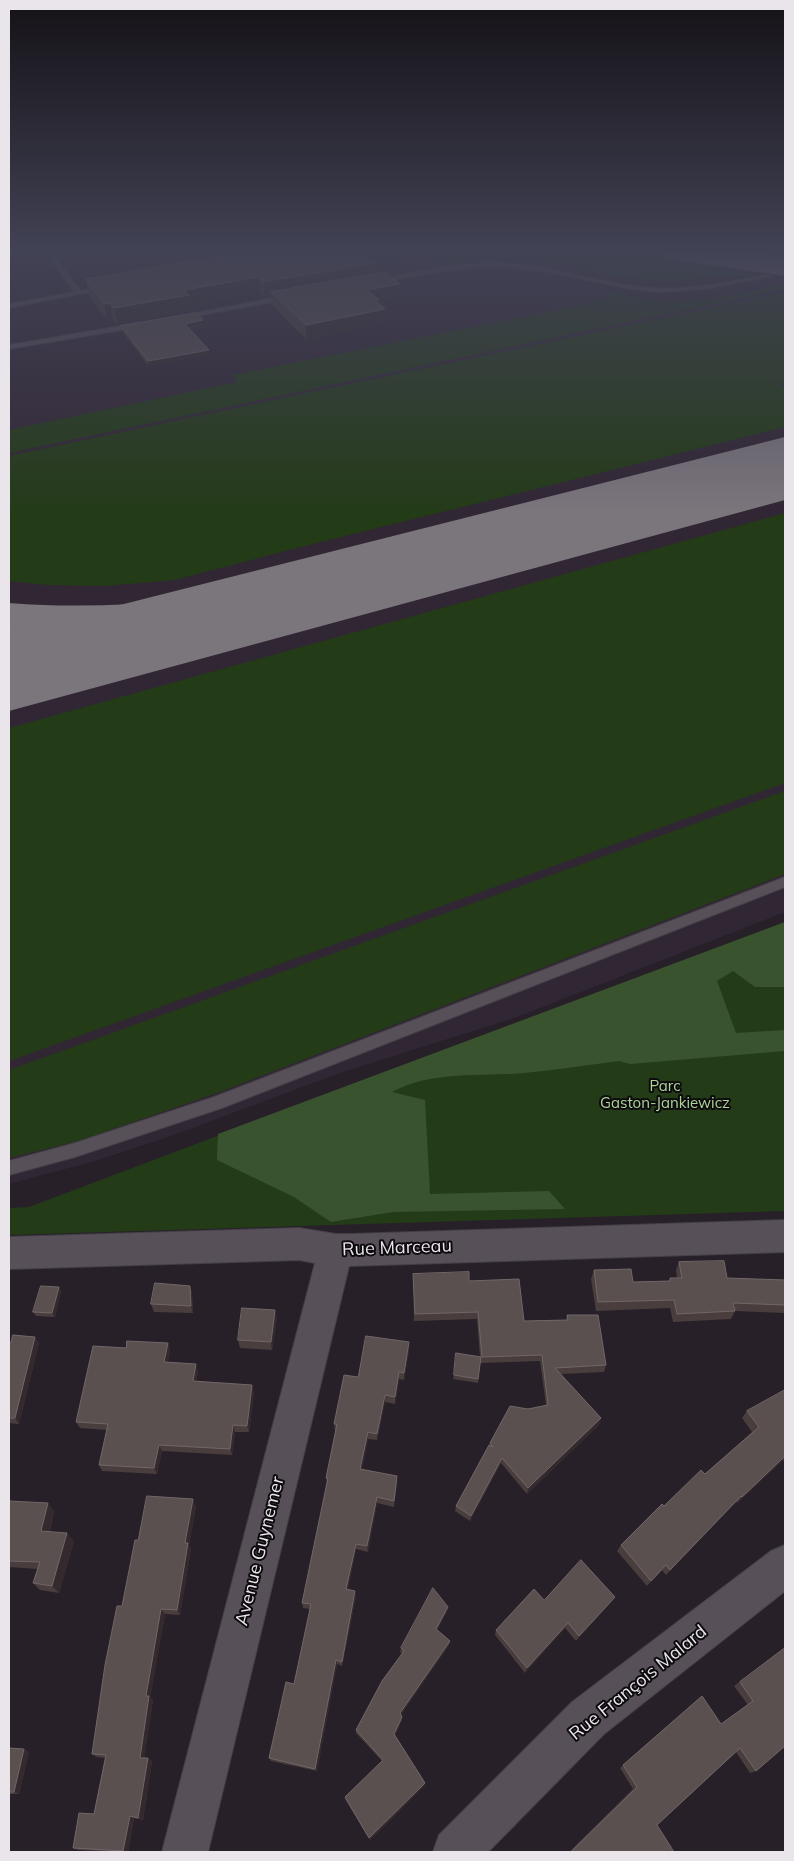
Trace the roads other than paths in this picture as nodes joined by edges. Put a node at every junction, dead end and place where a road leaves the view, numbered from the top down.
1 (62, 338) edge
2 (9, 347) edge
3 (785, 882) edge
4 (9, 1168) edge
5 (785, 1236) edge
6 (336, 1250) junction
7 (9, 1253) edge
8 (785, 1566) edge
9 (185, 1852) edge
10 (456, 1852) edge

1 - 2 lane
3 - 4 lane
5 - 6 street, Rue Marceau
6 - 7 street, Rue Marceau
6 - 9 street, Avenue Guynemer
8 - 10 street, Rue François Malard

